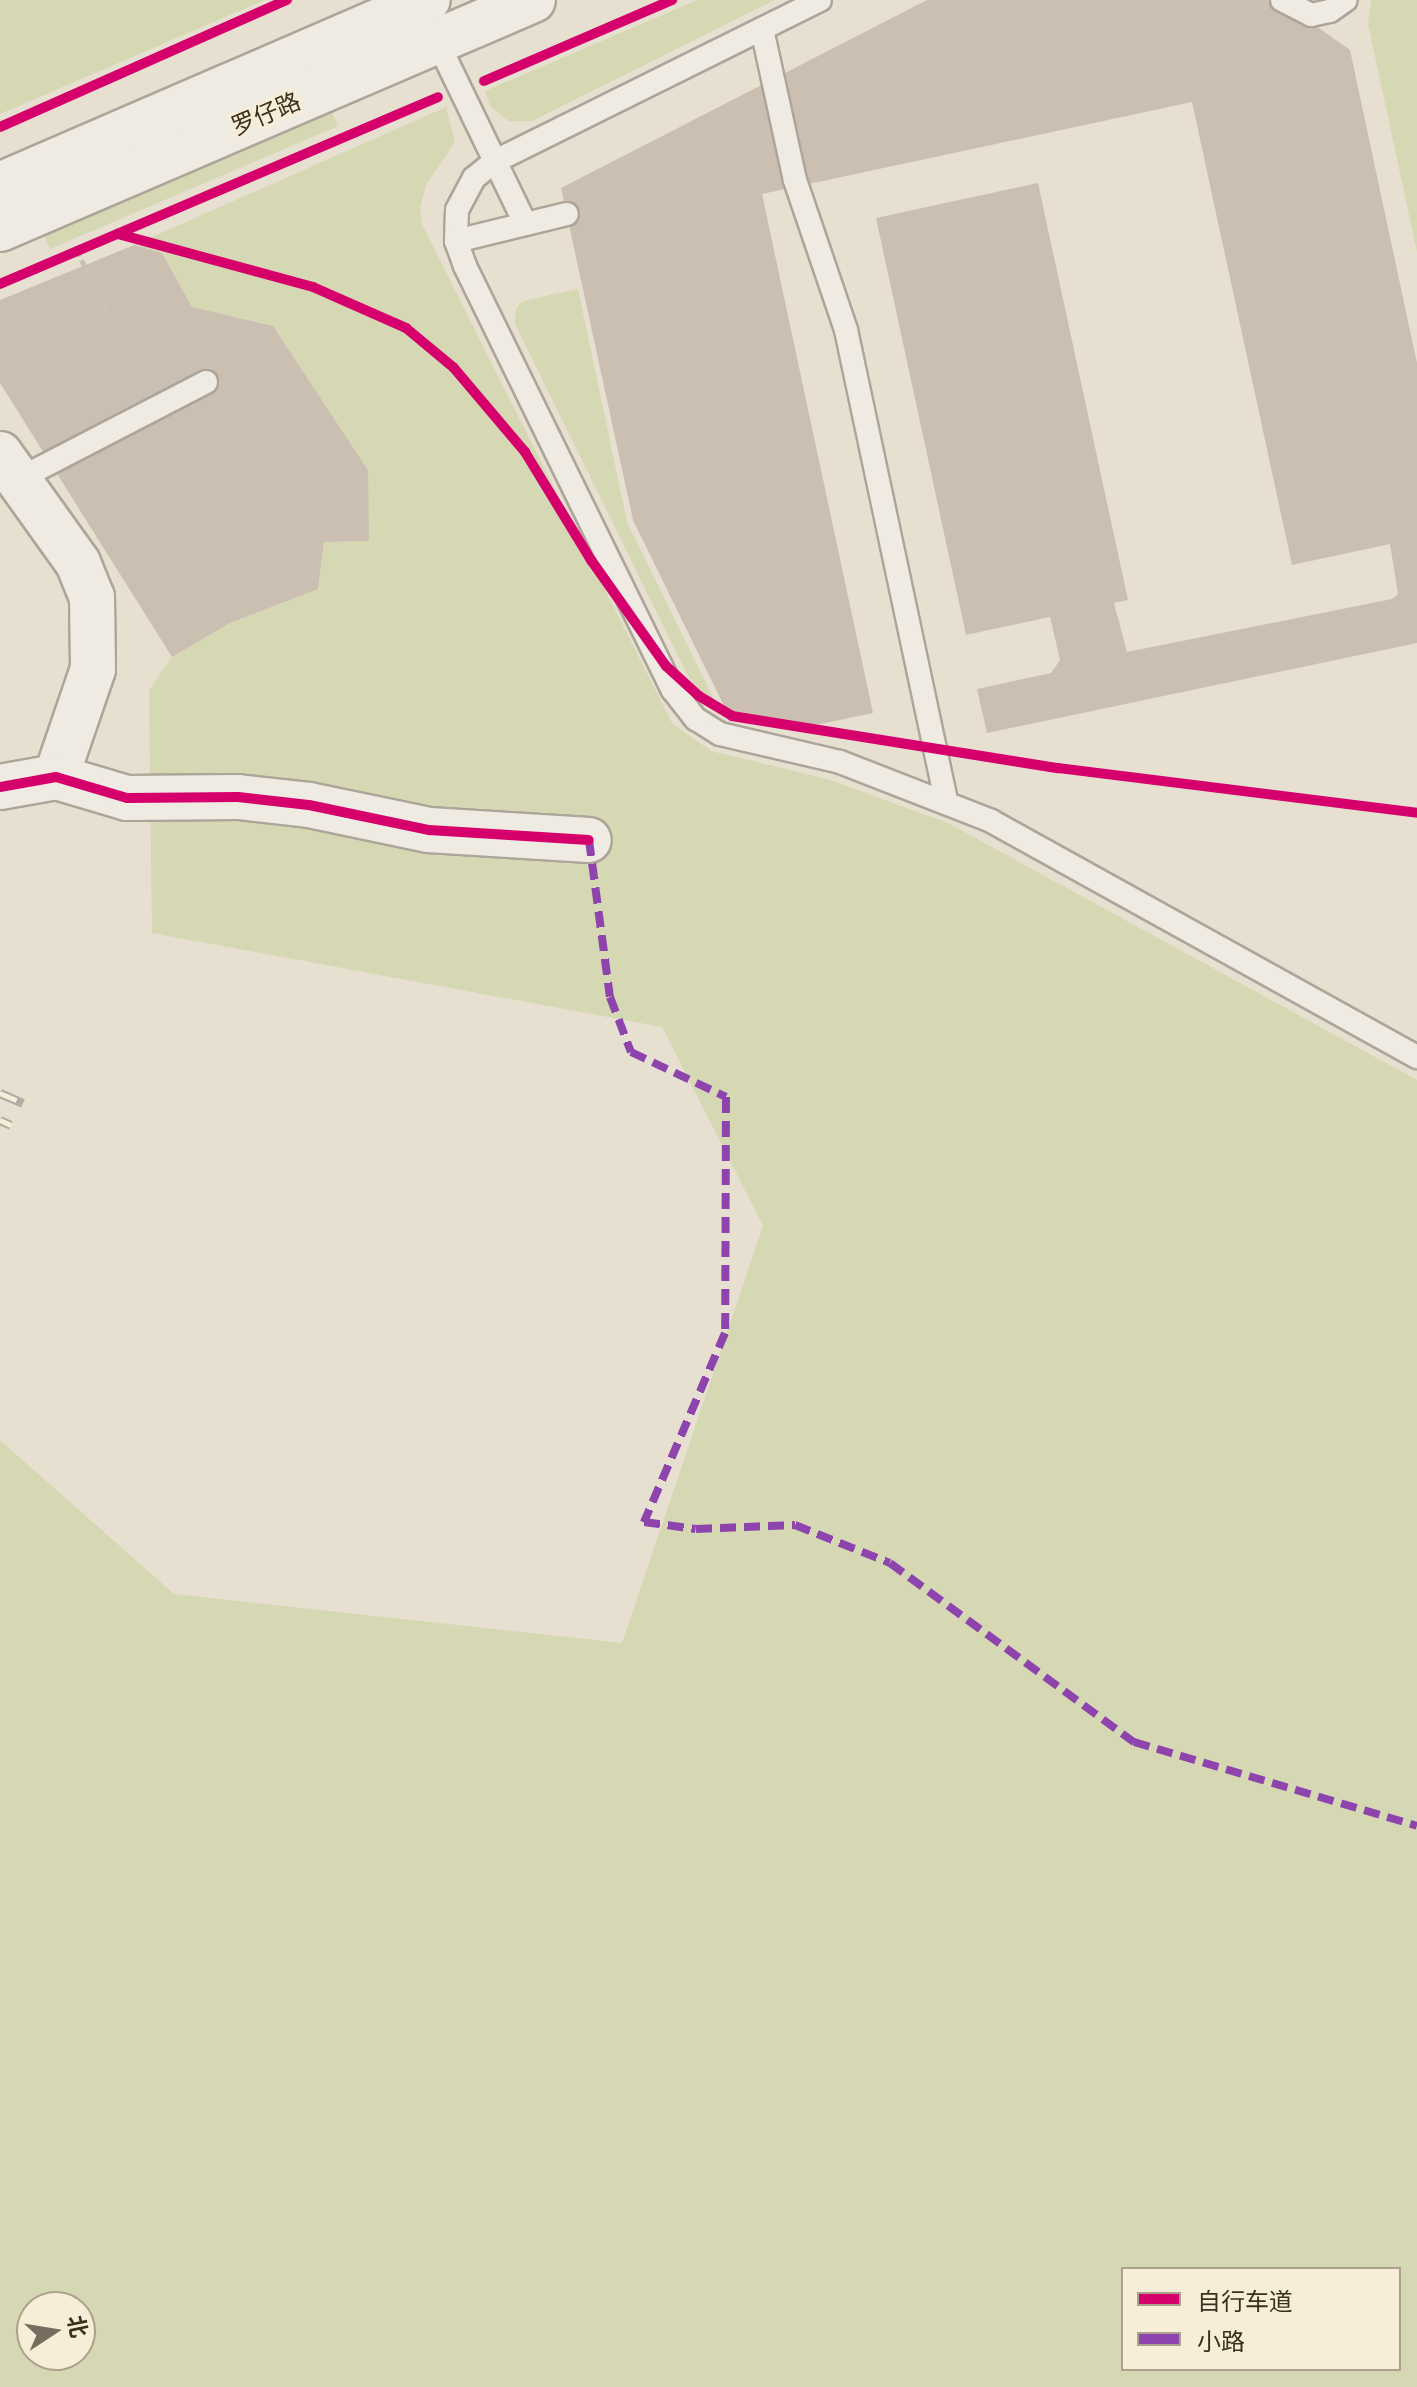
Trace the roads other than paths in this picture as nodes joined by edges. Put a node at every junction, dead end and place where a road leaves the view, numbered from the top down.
1 (533, 0) edge
2 (820, 0) edge
3 (1282, 0) edge
4 (1346, 0) edge
5 (433, 20) edge
6 (762, 29) junction
7 (495, 161) junction
8 (0, 185) edge
9 (567, 214) dead end
10 (525, 223) junction
11 (0, 229) edge
12 (456, 241) junction
13 (206, 382) dead end
14 (8, 467) edge
15 (56, 777) junction
16 (0, 787) edge
17 (946, 801) junction
18 (589, 840) dead end
19 (1417, 1057) edge

1 - 5 main road, 罗仔路
2 - 6 lane
3 - 4 lane
5 - 7 lane
5 - 8 main road, 罗仔路
5 - 11 main road, 罗仔路
6 - 7 lane
6 - 17 lane
7 - 10 lane
7 - 12 lane
9 - 10 lane
10 - 12 lane
12 - 17 lane
13 - 14 lane
14 - 15 main road
15 - 16 main road
15 - 18 main road
17 - 19 lane

